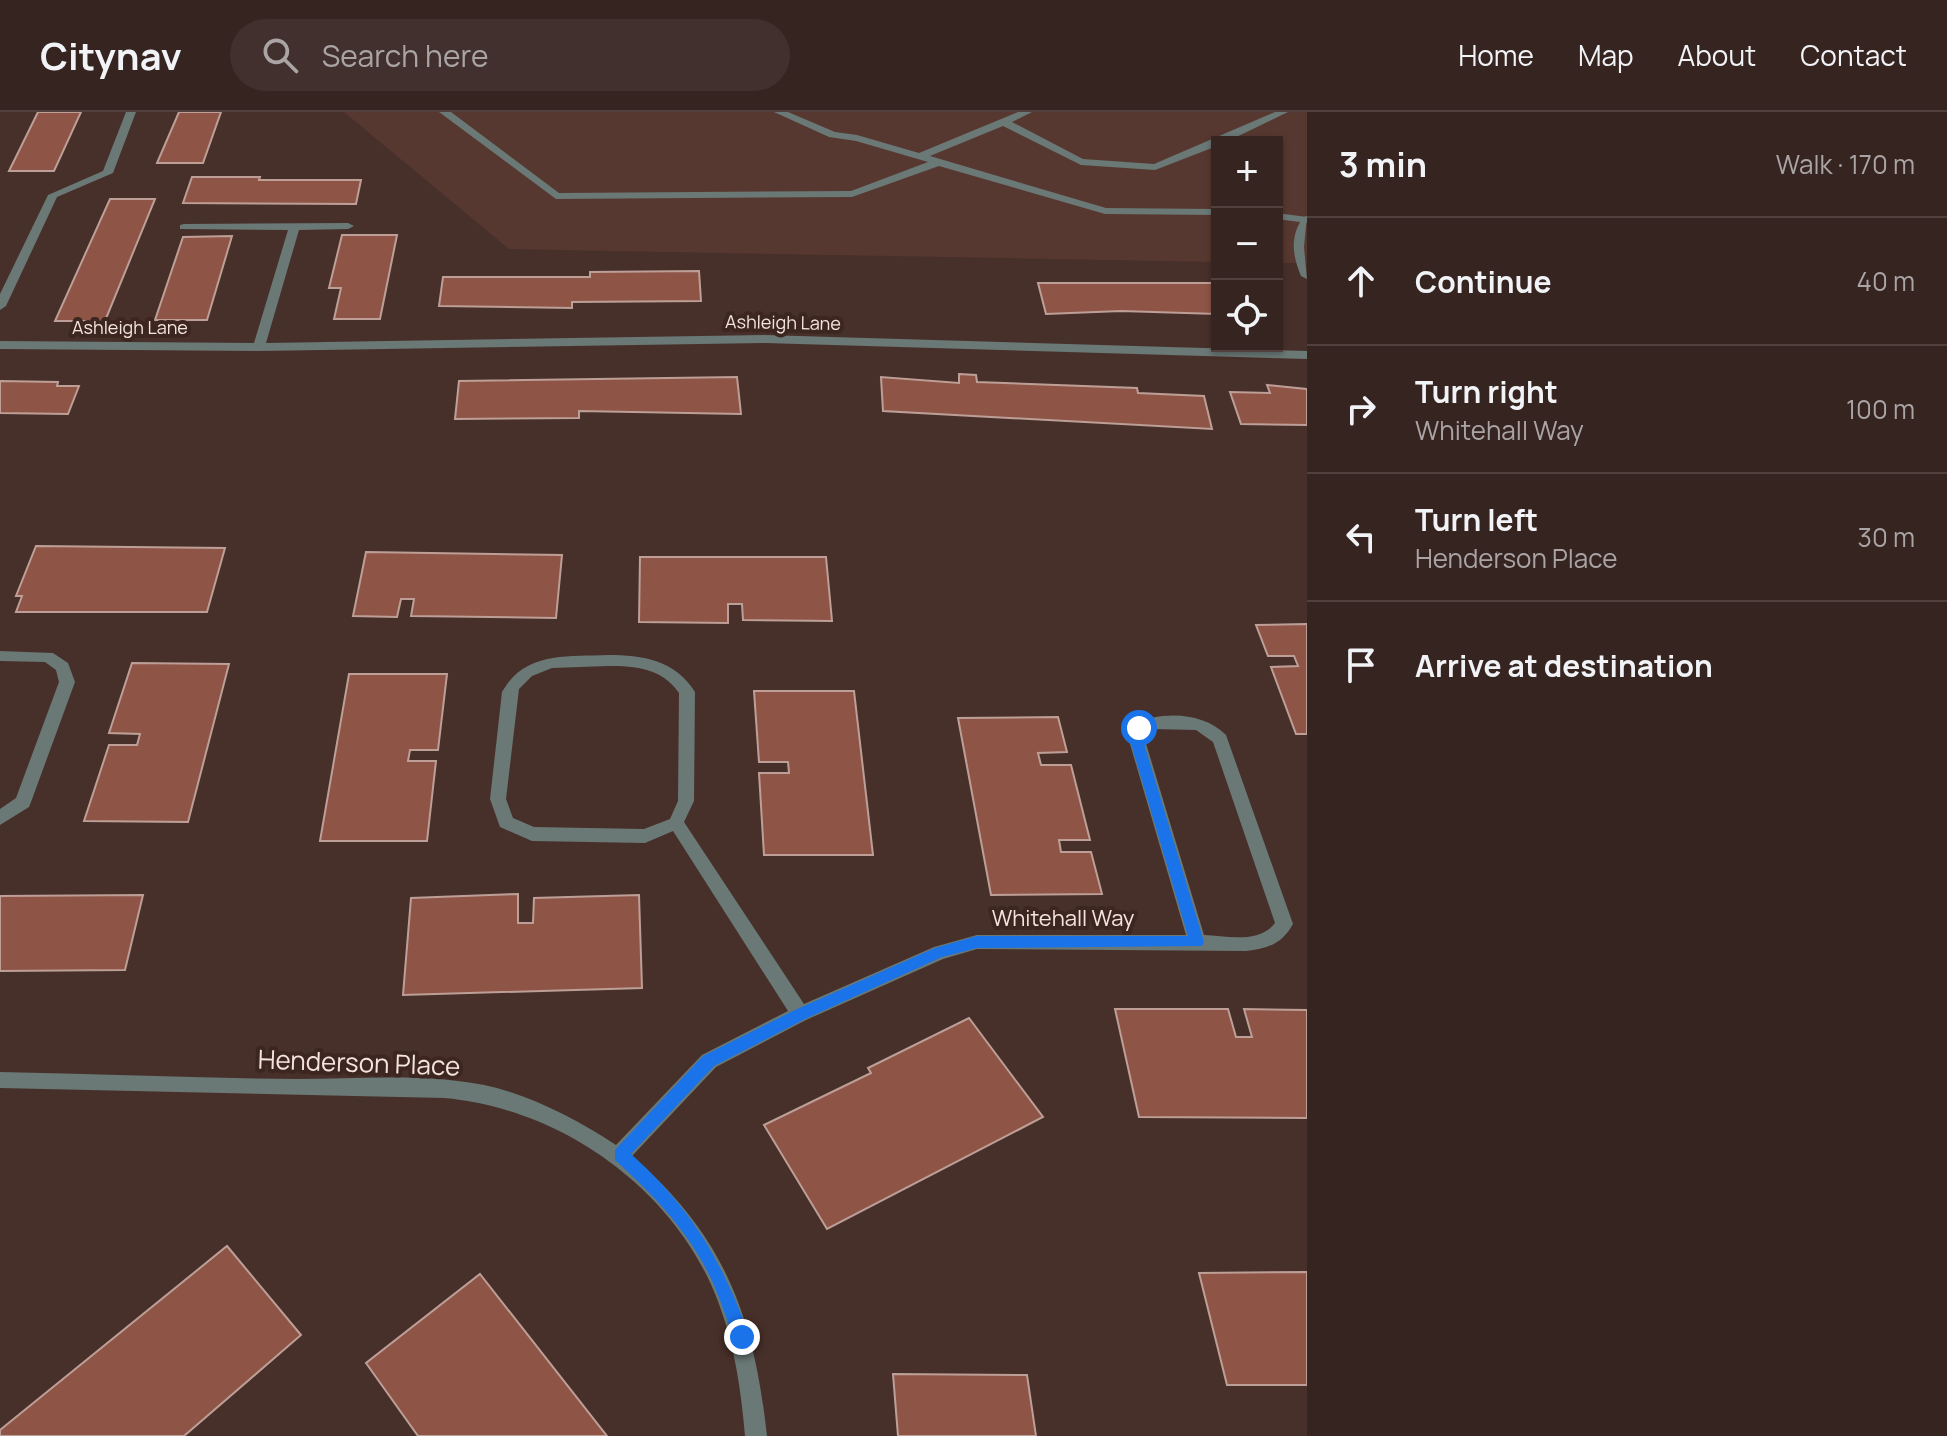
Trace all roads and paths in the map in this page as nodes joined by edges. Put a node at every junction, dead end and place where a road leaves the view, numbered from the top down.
1 (131, 112) edge
2 (444, 112) edge
3 (779, 112) edge
4 (1027, 112) edge
5 (1283, 112) edge
6 (1004, 122) junction
7 (1230, 136) edge
8 (1211, 144) edge
9 (921, 156) junction
10 (939, 162) junction
11 (1211, 212) edge
12 (1283, 217) edge
13 (1306, 219) edge
14 (348, 226) dead end
15 (184, 227) dead end
16 (294, 227) junction
17 (1303, 234) edge
18 (1307, 276) edge
19 (0, 306) edge
20 (0, 345) edge
21 (259, 347) junction
22 (1307, 355) edge
23 (0, 656) edge
24 (0, 818) edge
25 (676, 823) junction
26 (1197, 942) junction
27 (800, 1014) junction
28 (0, 1080) edge
29 (620, 1155) junction
30 (756, 1436) edge

1 - 19 street
2 - 10 street
3 - 9 street
4 - 6 street
5 - 7 street
6 - 8 street
6 - 9 street
9 - 10 street
10 - 11 street
12 - 13 street
13 - 17 street
14 - 16 street
15 - 16 street
16 - 21 street
17 - 18 street
20 - 21 street, Ashleigh Lane
21 - 22 street, Ashleigh Lane
23 - 24 street
25 - 25 street
25 - 27 street
26 - 26 street, Whitehall Way
26 - 27 street, Whitehall Way
27 - 29 street, Whitehall Way
28 - 29 street, Henderson Place
29 - 30 street, Henderson Place

